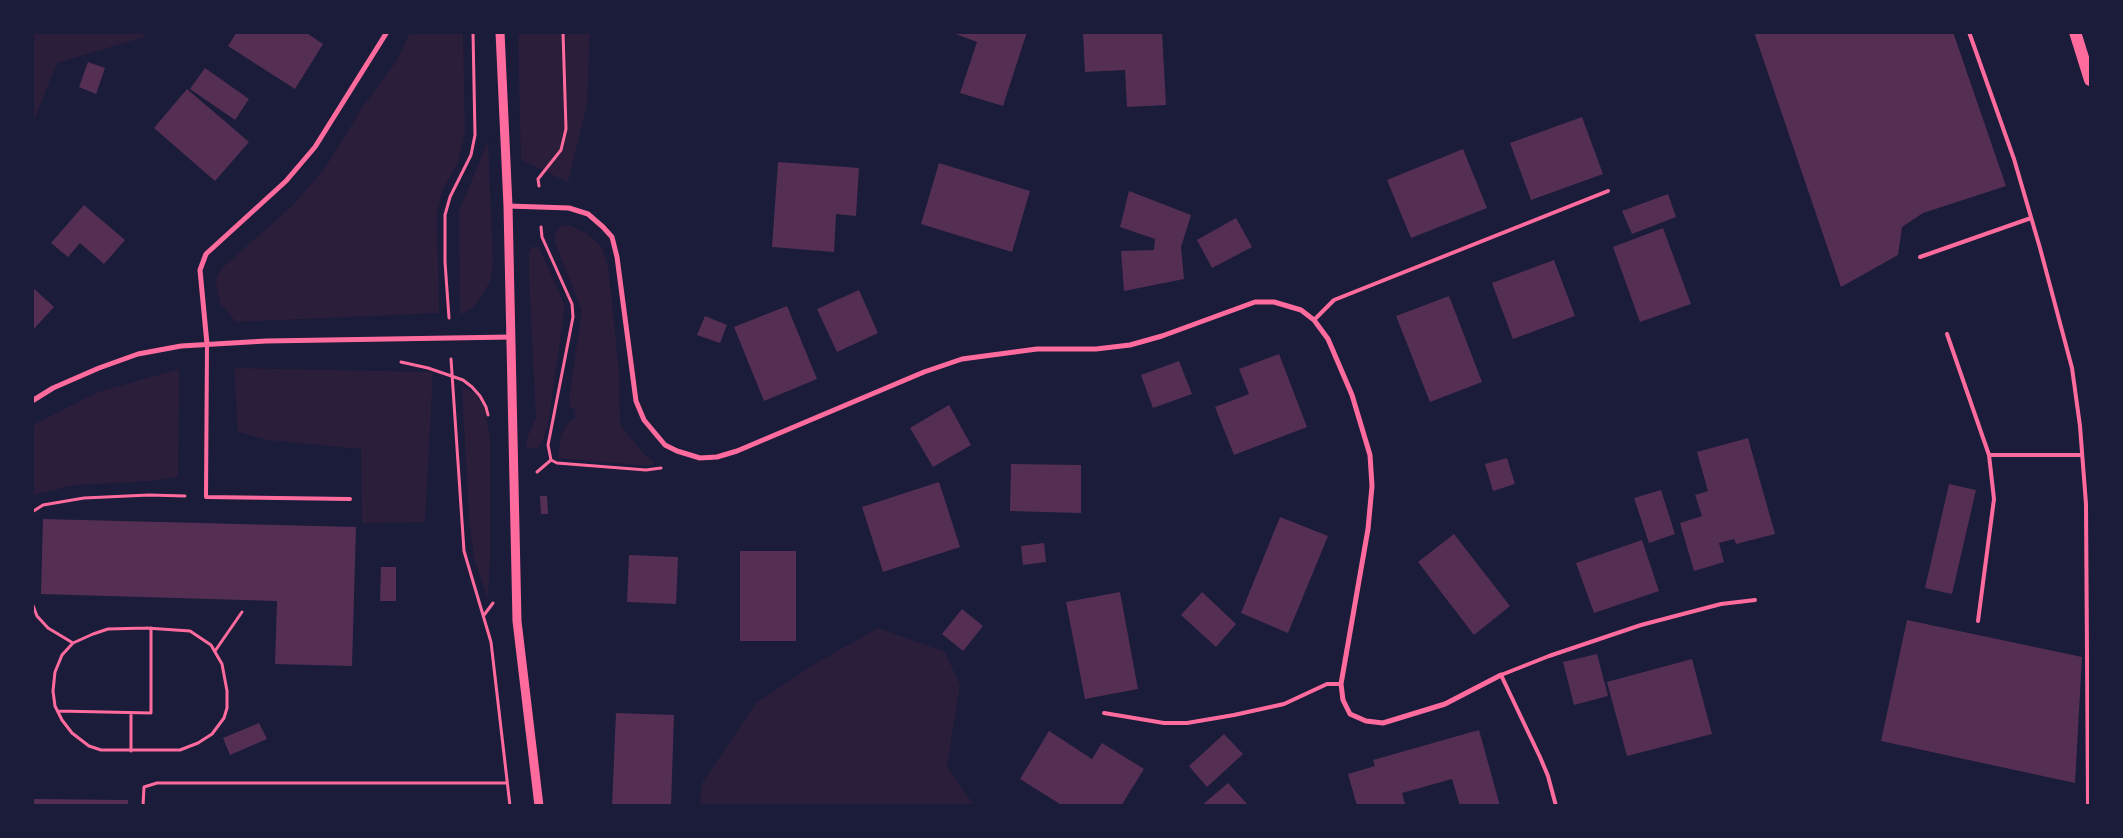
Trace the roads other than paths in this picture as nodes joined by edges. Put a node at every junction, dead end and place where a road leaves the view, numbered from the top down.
1 (387, 32) edge
2 (500, 32) edge
3 (1969, 32) edge
4 (2076, 32) edge
5 (2090, 80) edge
6 (1608, 191) dead end
7 (508, 206) junction
8 (2031, 218) junction
9 (1920, 257) dead end
10 (1314, 320) junction
11 (1947, 334) dead end
12 (512, 337) junction
13 (207, 344) junction
14 (32, 401) edge
15 (1989, 455) junction
16 (2082, 455) junction
17 (350, 499) dead end
18 (1755, 600) dead end
19 (1978, 620) dead end
20 (1502, 675) junction
21 (1341, 684) junction
22 (1104, 713) dead end
23 (539, 806) edge
24 (1556, 806) edge
25 (2088, 806) edge

1 - 13 street
2 - 7 street
3 - 8 lane
4 - 5 main road
6 - 10 lane
7 - 10 street
7 - 12 street
8 - 9 lane
8 - 16 lane
10 - 21 street
11 - 15 lane
12 - 13 street
12 - 23 street
13 - 14 street
13 - 17 lane
15 - 16 lane
15 - 19 lane
16 - 25 lane
18 - 20 lane
20 - 21 street
20 - 24 lane
21 - 22 lane

